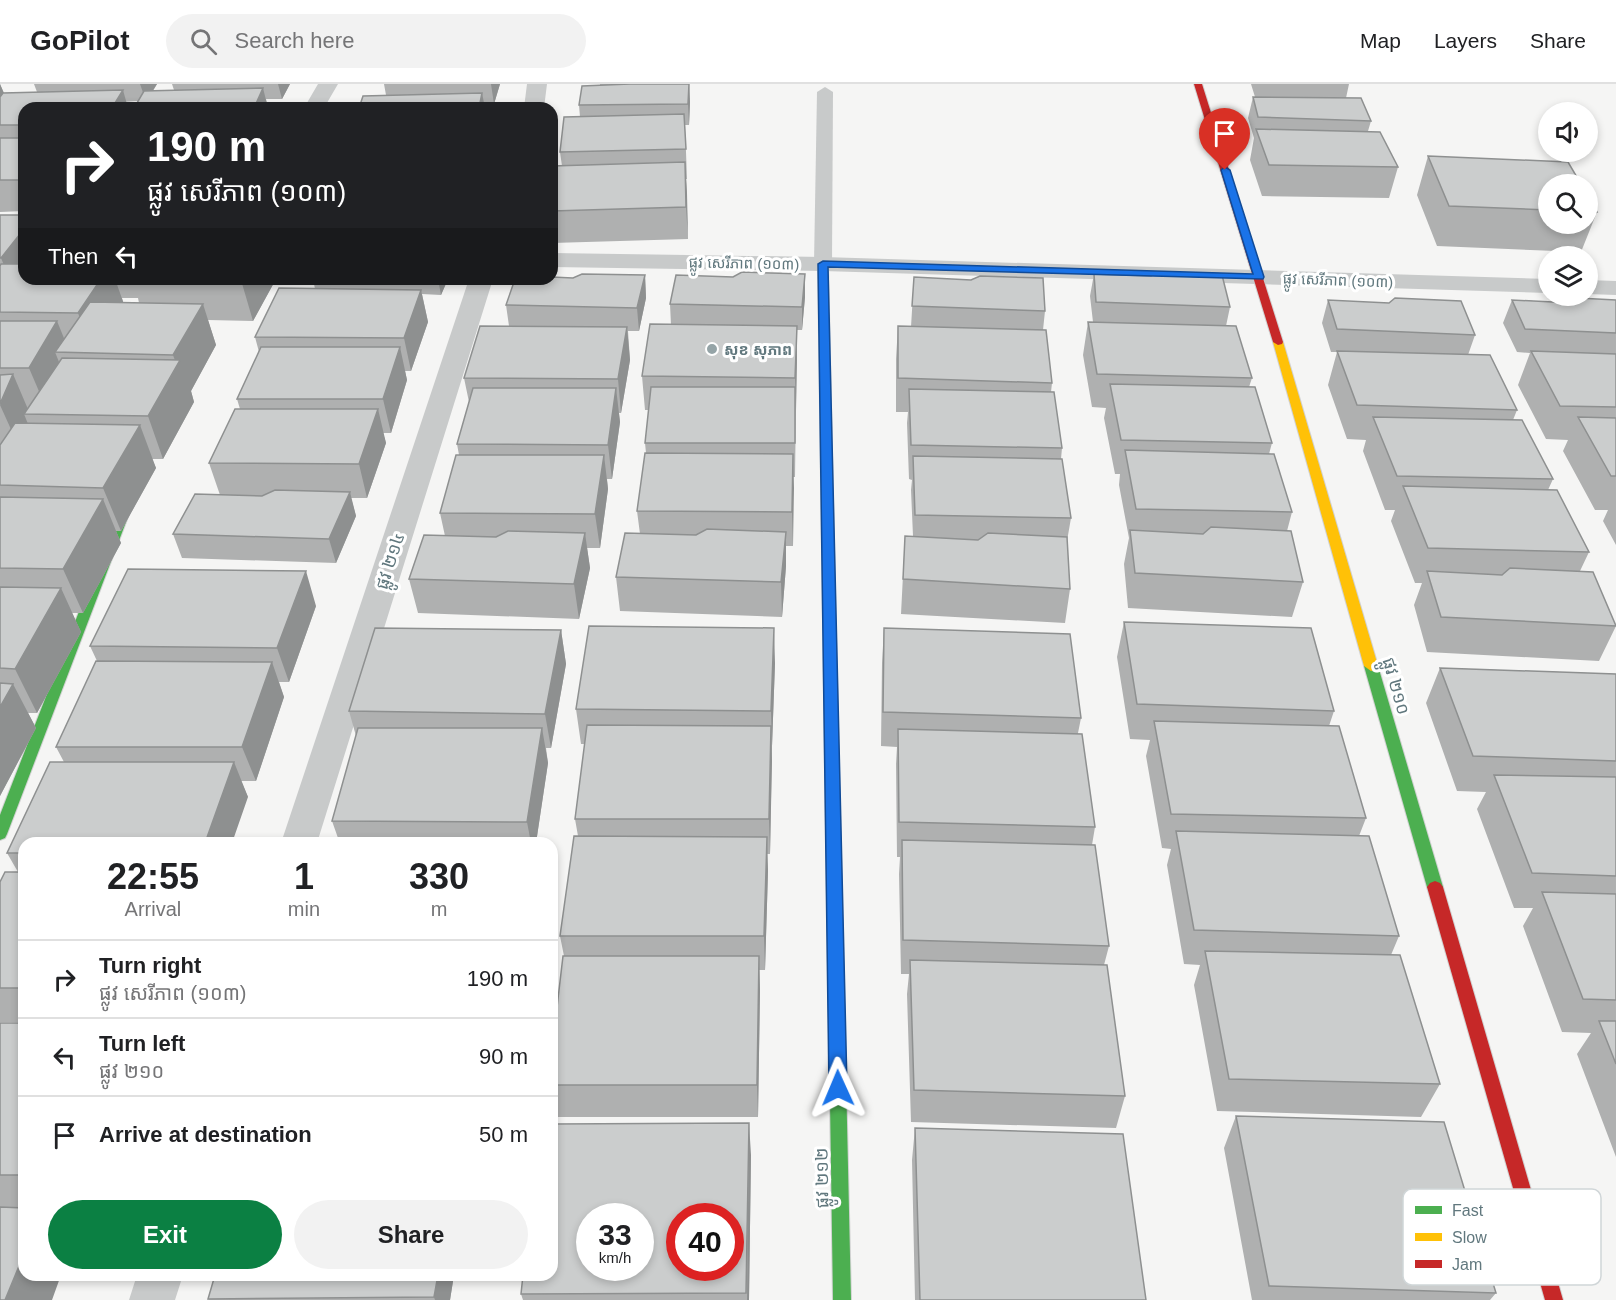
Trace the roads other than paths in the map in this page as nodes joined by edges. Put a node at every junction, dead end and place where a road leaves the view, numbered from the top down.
1 (328, 84) edge
2 (537, 84) edge
3 (1198, 84) edge
4 (825, 92) dead end
5 (318, 102) edge
6 (535, 102) edge
7 (558, 260) edge
8 (823, 264) junction
9 (1259, 277) junction
10 (479, 285) edge
11 (1538, 286) edge
12 (1598, 287) edge
13 (1616, 288) edge
14 (138, 476) dead end
15 (0, 834) edge
16 (301, 837) edge
17 (1522, 1189) edge
18 (158, 1281) edge
19 (1550, 1285) edge
20 (152, 1300) edge
21 (842, 1300) edge
22 (1554, 1300) edge

1 - 5 street
2 - 6 street
3 - 9 street, ផ្លូវ ២១០
4 - 8 lane
7 - 8 street, ផ្លូវ សេរីភាព (១០៣)
8 - 9 street, ផ្លូវ សេរីភាព (១០៣)
8 - 21 street, ផ្លូវ ២១២
9 - 11 street, ផ្លូវ សេរីភាព (១០៣)
9 - 17 street, ផ្លូវ ២១០
10 - 16 street, ផ្លូវ ២១៤
12 - 13 street
14 - 15 street
18 - 20 street
19 - 22 street, ផ្លូវ ២១០

